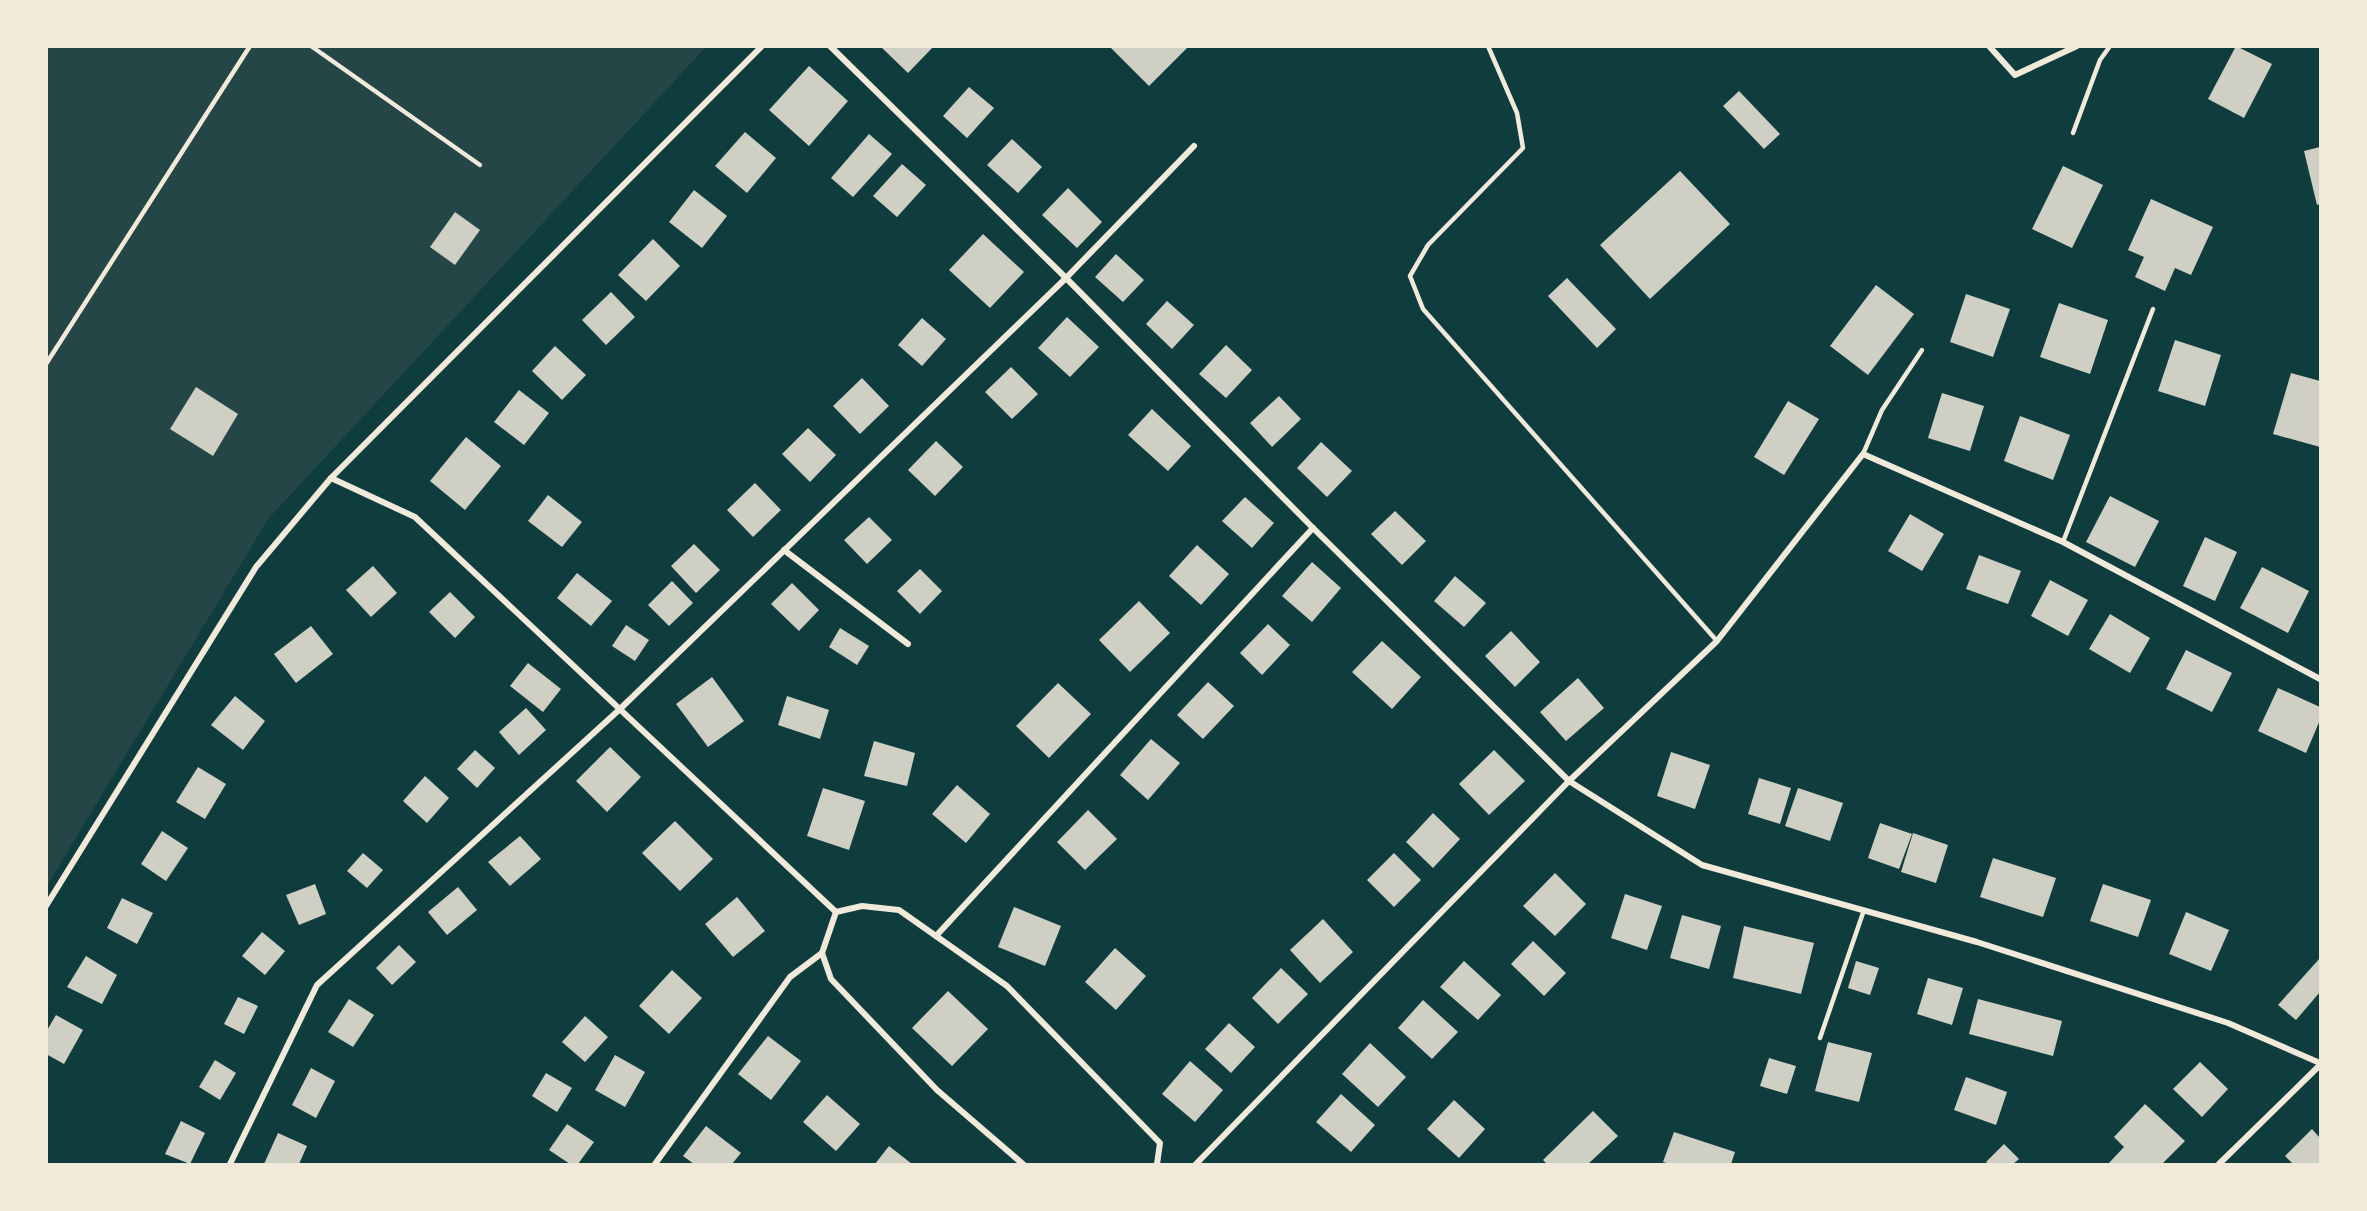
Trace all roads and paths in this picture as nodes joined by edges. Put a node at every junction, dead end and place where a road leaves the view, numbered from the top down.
1 (250, 46) edge
2 (311, 46) edge
3 (762, 46) edge
4 (830, 46) edge
5 (1488, 46) edge
6 (1989, 46) edge
7 (2077, 46) edge
8 (2110, 46) edge
9 (2073, 133) dead end
10 (1194, 146) dead end
11 (480, 165) dead end
12 (1066, 278) junction
13 (2153, 309) dead end
14 (1922, 350) dead end
15 (46, 363) edge
16 (1863, 454) junction
17 (331, 478) junction
18 (1313, 528) junction
19 (2063, 542) junction
20 (784, 550) junction
21 (1718, 641) junction
22 (908, 644) dead end
23 (2320, 679) edge
24 (620, 709) junction
25 (1569, 781) junction
26 (46, 906) edge
27 (1864, 910) junction
28 (836, 912) junction
29 (936, 936) junction
30 (822, 953) junction
31 (1821, 1038) dead end
32 (2320, 1064) edge
33 (230, 1164) edge
34 (655, 1164) edge
35 (1023, 1164) edge
36 (1157, 1164) edge
37 (1196, 1164) edge
38 (2219, 1164) edge

1 - 15 lane
2 - 11 lane
3 - 17 street
4 - 12 street
5 - 21 lane
6 - 7 street
8 - 9 lane
10 - 12 street
12 - 18 street
12 - 20 street
13 - 19 lane
14 - 16 lane
16 - 19 street
16 - 21 street
17 - 24 street
17 - 26 street
18 - 25 street
18 - 29 street
19 - 23 street
20 - 22 street
20 - 24 street
21 - 25 street
24 - 28 street
24 - 33 street
25 - 27 street
25 - 37 street
27 - 31 lane
27 - 32 street
28 - 29 street
28 - 30 street
29 - 36 street
30 - 34 street
30 - 35 street
32 - 38 street

